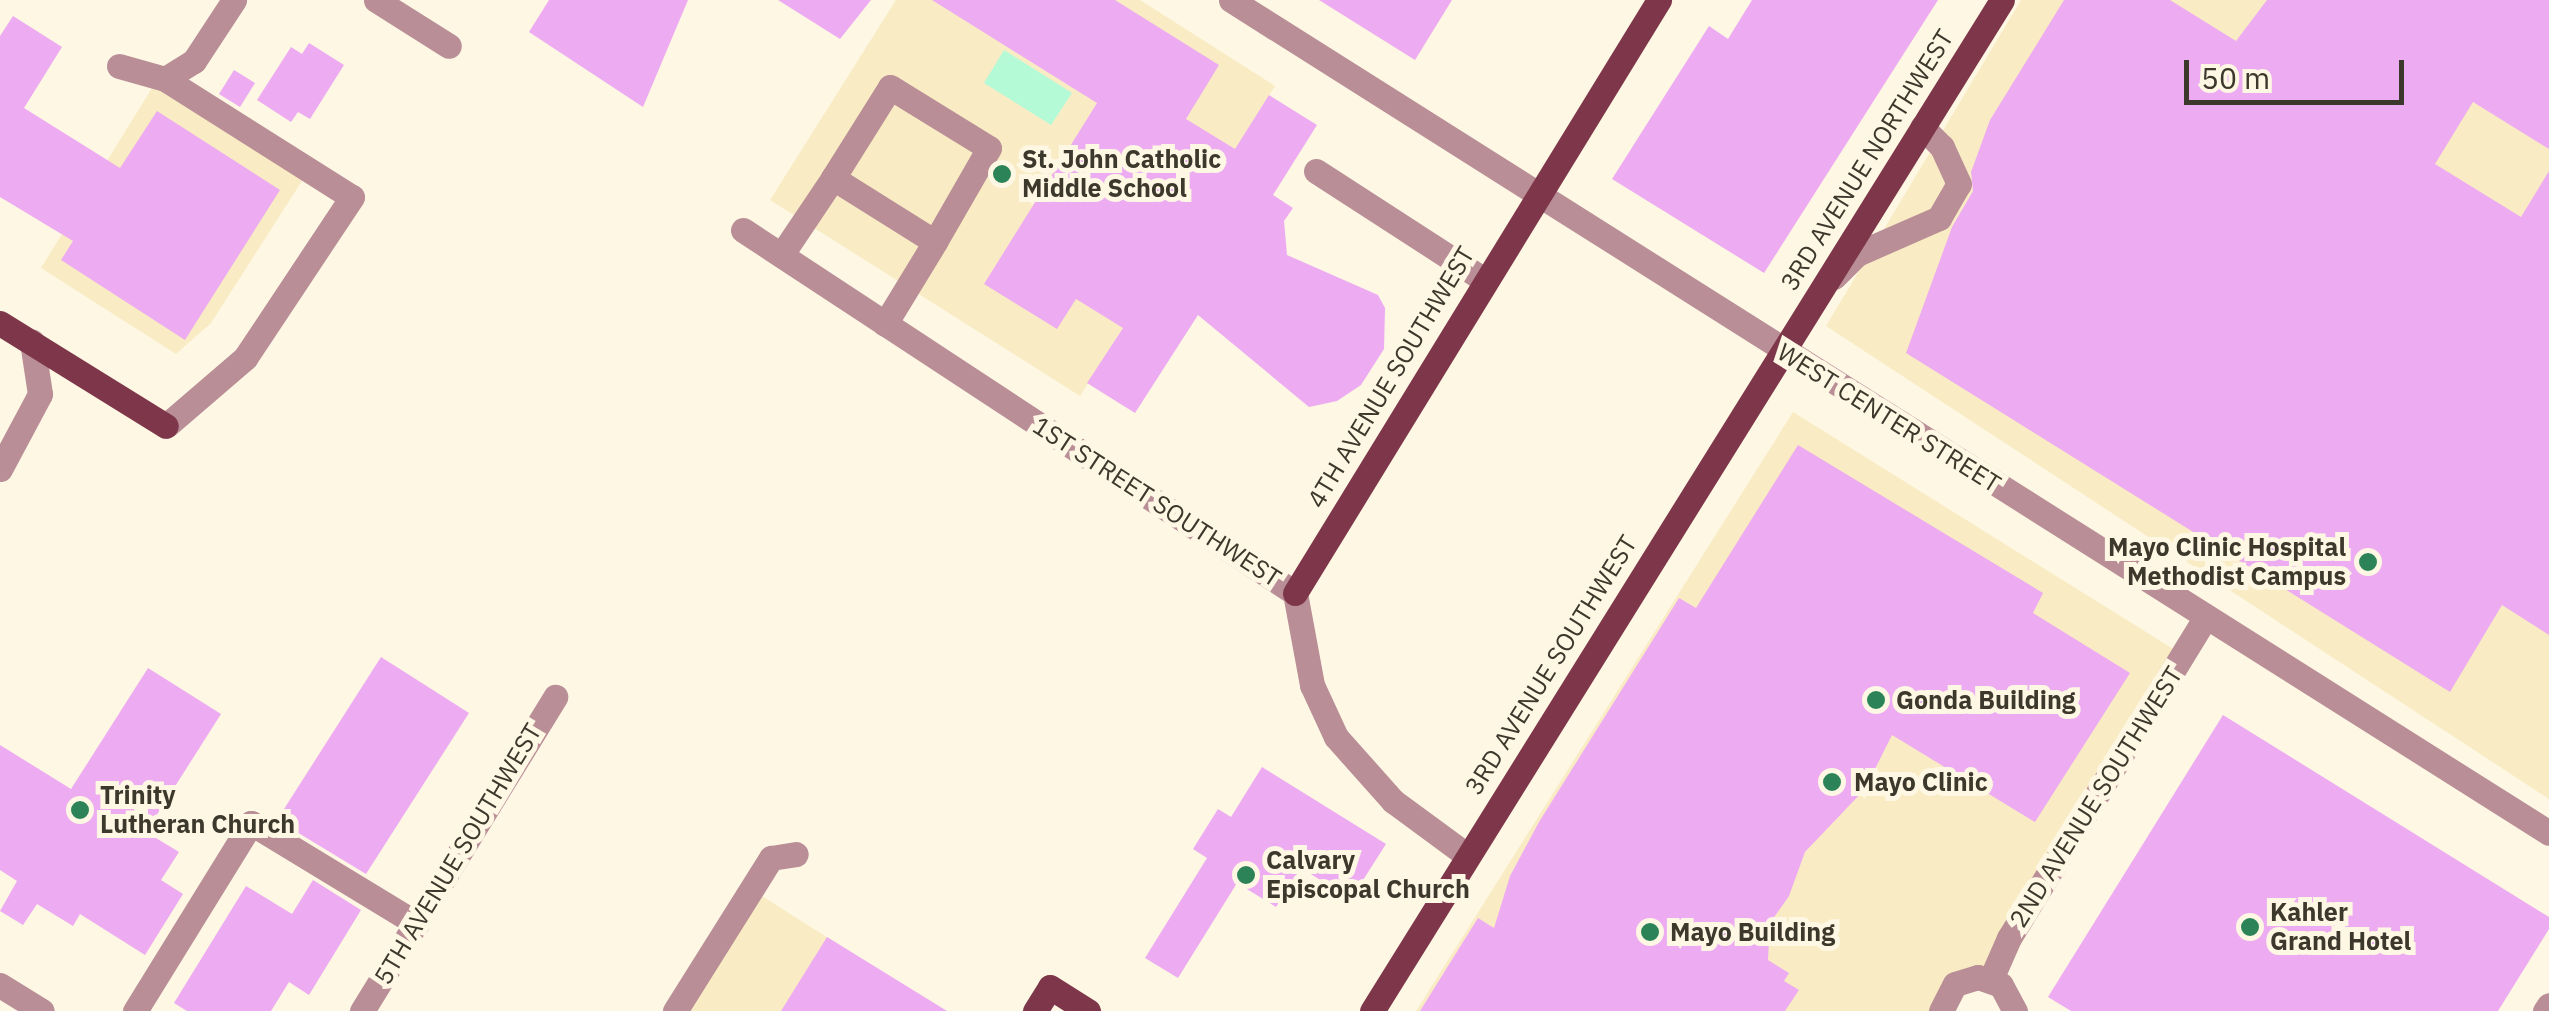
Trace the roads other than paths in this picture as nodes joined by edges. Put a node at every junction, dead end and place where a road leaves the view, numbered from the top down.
1 (234, 0) edge
2 (376, 0) edge
3 (1231, 0) edge
4 (1659, 0) edge
5 (2002, 0) edge
6 (448, 46) dead end
7 (119, 66) dead end
8 (165, 79) junction
9 (1922, 127) junction
10 (1316, 171) dead end
11 (833, 178) junction
12 (1539, 193) junction
13 (743, 230) dead end
14 (935, 242) junction
15 (782, 254) junction
16 (1486, 280) junction
17 (1820, 292) junction
18 (0, 322) edge
19 (885, 324) junction
20 (32, 342) junction
21 (1783, 352) junction
22 (166, 426) joint
23 (0, 469) edge
24 (1295, 593) junction
25 (2205, 618) junction
26 (555, 697) dead end
27 (2549, 833) edge
28 (796, 854) dead end
29 (1468, 856) junction
30 (417, 924) junction
31 (1991, 979) junction
32 (0, 985) edge
33 (42, 1011) edge
34 (135, 1011) edge
35 (362, 1011) edge
36 (675, 1011) edge
37 (1035, 1011) edge
38 (1088, 1011) edge
39 (1372, 1011) edge
40 (1941, 1011) edge
41 (2015, 1011) edge

1 - 8 street
2 - 6 street
3 - 12 street, WEST CENTER STREET
4 - 12 main road, 4TH AVENUE SOUTHWEST
5 - 9 main road, 3RD AVENUE NORTHWEST
7 - 8 street
8 - 22 street
9 - 17 main road, 3RD AVENUE NORTHWEST
9 - 17 street
10 - 16 street
11 - 14 street
11 - 14 street
11 - 15 street
12 - 16 main road, 4TH AVENUE SOUTHWEST
12 - 21 street, WEST CENTER STREET
13 - 15 street, 1ST STREET SOUTHWEST
14 - 19 street
15 - 19 street, 1ST STREET SOUTHWEST
16 - 24 main road, 4TH AVENUE SOUTHWEST
17 - 21 main road, 3RD AVENUE NORTHWEST
18 - 20 main road
19 - 24 street, 1ST STREET SOUTHWEST
20 - 22 main road
20 - 23 street
21 - 25 street, WEST CENTER STREET
21 - 29 main road, 3RD AVENUE SOUTHWEST
24 - 29 street, 1ST STREET SOUTHWEST
25 - 27 street, WEST CENTER STREET
25 - 31 street, 2ND AVENUE SOUTHWEST
26 - 30 street, 5TH AVENUE SOUTHWEST
28 - 36 street
29 - 39 main road, 3RD AVENUE SOUTHWEST
30 - 34 street
30 - 35 street, 5TH AVENUE SOUTHWEST
31 - 40 street
31 - 41 street
32 - 33 street
37 - 38 main road

